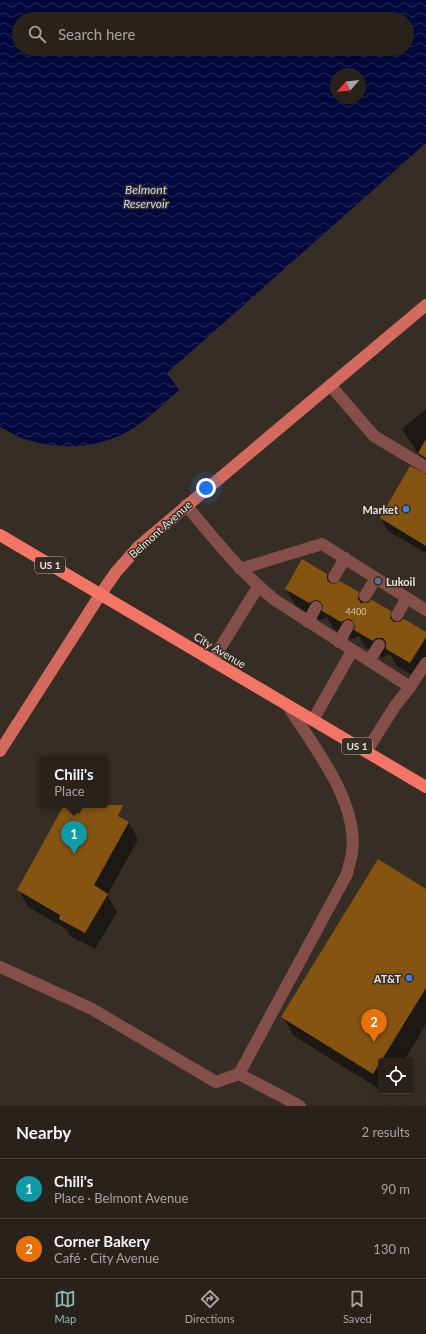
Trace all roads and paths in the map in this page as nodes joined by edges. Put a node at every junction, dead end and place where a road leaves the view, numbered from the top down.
1 (426, 305) edge
2 (330, 385) junction
3 (426, 467) edge
4 (186, 505) junction
5 (0, 535) edge
6 (345, 558) junction
7 (240, 569) junction
8 (334, 577) dead end
9 (376, 578) junction
10 (258, 587) junction
11 (100, 595) junction
12 (365, 596) dead end
13 (407, 598) junction
14 (316, 607) dead end
15 (426, 610) edge
16 (397, 615) dead end
17 (308, 622) junction
18 (348, 626) dead end
19 (339, 642) junction
20 (379, 645) dead end
21 (352, 651) junction
22 (212, 661) junction
23 (369, 661) junction
24 (426, 663) edge
25 (410, 688) junction
26 (288, 706) junction
27 (313, 720) junction
28 (0, 751) edge
29 (366, 752) junction
30 (426, 787) edge
31 (0, 967) edge
32 (239, 1074) junction
33 (300, 1106) edge

1 - 2 main road, Belmont Avenue
2 - 3 lane
2 - 4 main road, Belmont Avenue
4 - 7 lane
4 - 11 main road, Belmont Avenue
5 - 11 highway, City Avenue / US 1
6 - 7 lane
6 - 8 lane
6 - 9 lane
7 - 10 lane
9 - 12 lane
9 - 13 lane
10 - 17 lane
10 - 22 lane
11 - 22 highway, City Avenue / US 1
11 - 28 main road, Belmont Avenue
13 - 15 lane
13 - 16 lane
14 - 17 lane
17 - 19 lane
18 - 19 lane
19 - 21 lane
20 - 23 lane
21 - 23 lane
21 - 27 lane
22 - 26 highway, City Avenue / US 1
23 - 25 lane
24 - 25 lane
25 - 29 lane
26 - 27 highway, City Avenue / US 1
26 - 32 lane
27 - 29 highway, City Avenue / US 1
29 - 30 highway, City Avenue / US 1
31 - 32 lane
32 - 33 lane

